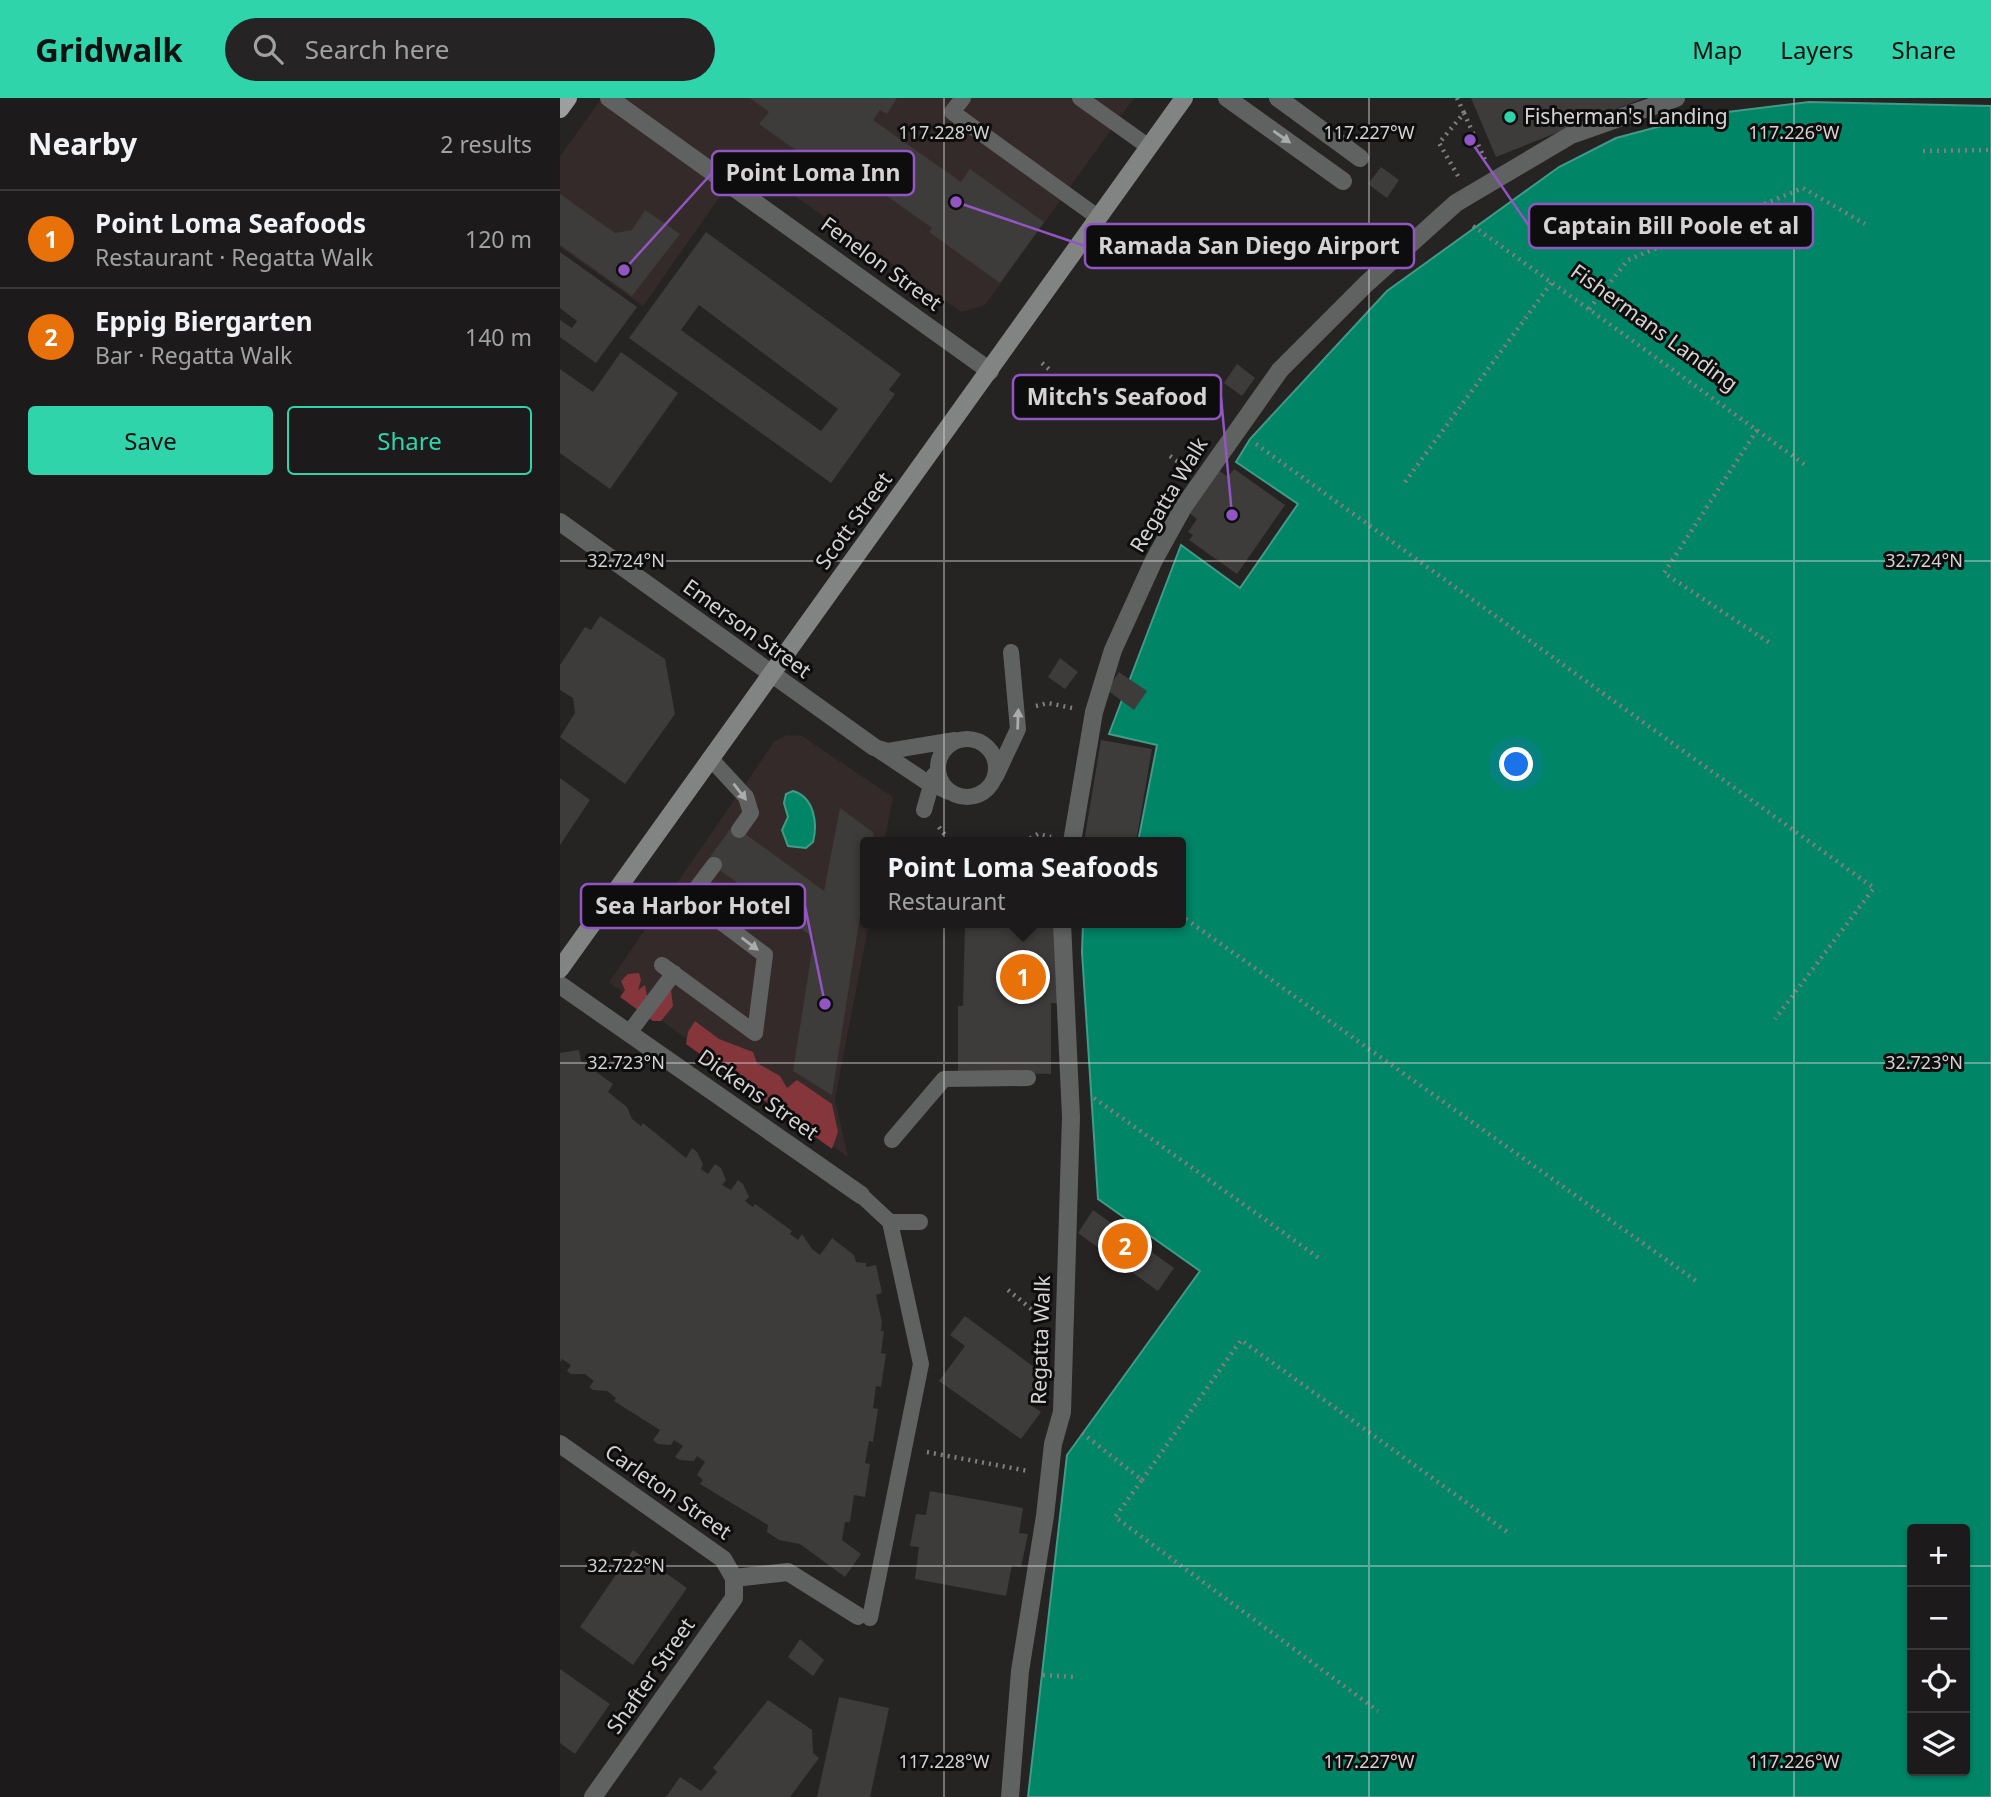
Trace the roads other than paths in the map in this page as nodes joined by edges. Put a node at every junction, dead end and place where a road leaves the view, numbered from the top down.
1 (568, 98) edge
2 (609, 98) edge
3 (963, 98) edge
4 (1080, 98) edge
5 (1184, 98) edge
6 (1227, 98) edge
7 (1279, 98) edge
8 (1676, 98) edge
9 (560, 108) edge
10 (1149, 147) junction
11 (1360, 158) dead end
12 (1343, 181) dead end
13 (1099, 218) junction
14 (990, 370) junction
15 (560, 522) edge
16 (1011, 652) dead end
17 (771, 675) junction
18 (957, 740) junction
19 (874, 747) junction
20 (710, 758) junction
21 (937, 766) junction
22 (909, 771) junction
23 (993, 781) junction
24 (932, 785) junction
25 (953, 794) junction
26 (739, 830) dead end
27 (1073, 837) edge
28 (714, 865) dead end
29 (1062, 928) edge
30 (560, 969) edge
31 (560, 985) edge
32 (629, 1033) junction
33 (1028, 1078) dead end
34 (892, 1140) dead end
35 (862, 1195) joint
36 (890, 1222) junction
37 (920, 1222) dead end
38 (560, 1444) edge
39 (734, 1578) junction
40 (864, 1617) joint
41 (593, 1797) edge
42 (1010, 1797) edge

1 - 9 main road
2 - 14 street, Fenelon Street
3 - 13 lane
4 - 10 lane
5 - 10 main road, Scott Street
6 -> 12 street
7 - 11 street
8 - 27 street, Regatta Walk
10 - 13 main road, Scott Street
13 - 14 main road, Scott Street
14 - 17 main road, Scott Street
15 - 17 street, Emerson Street
23 -> 16 lane
17 - 19 street, Emerson Street
17 - 20 main road, Scott Street
18 - 19 lane
18 - 21 lane
18 - 23 lane
19 - 22 lane
20 -> 26 lane
20 - 30 main road, Scott Street
21 - 24 lane
21 - 25 lane
22 - 24 lane
22 - 24 lane
23 - 25 lane
24 - 25 lane
28 -> 32 lane
29 - 42 street, Regatta Walk
31 - 32 street, Dickens Street
32 - 35 street, Dickens Street
33 - 34 lane
35 - 36 lane
36 - 37 lane
36 - 40 lane
38 - 39 street, Carleton Street
39 - 40 street
39 - 41 street, Shafter Street

